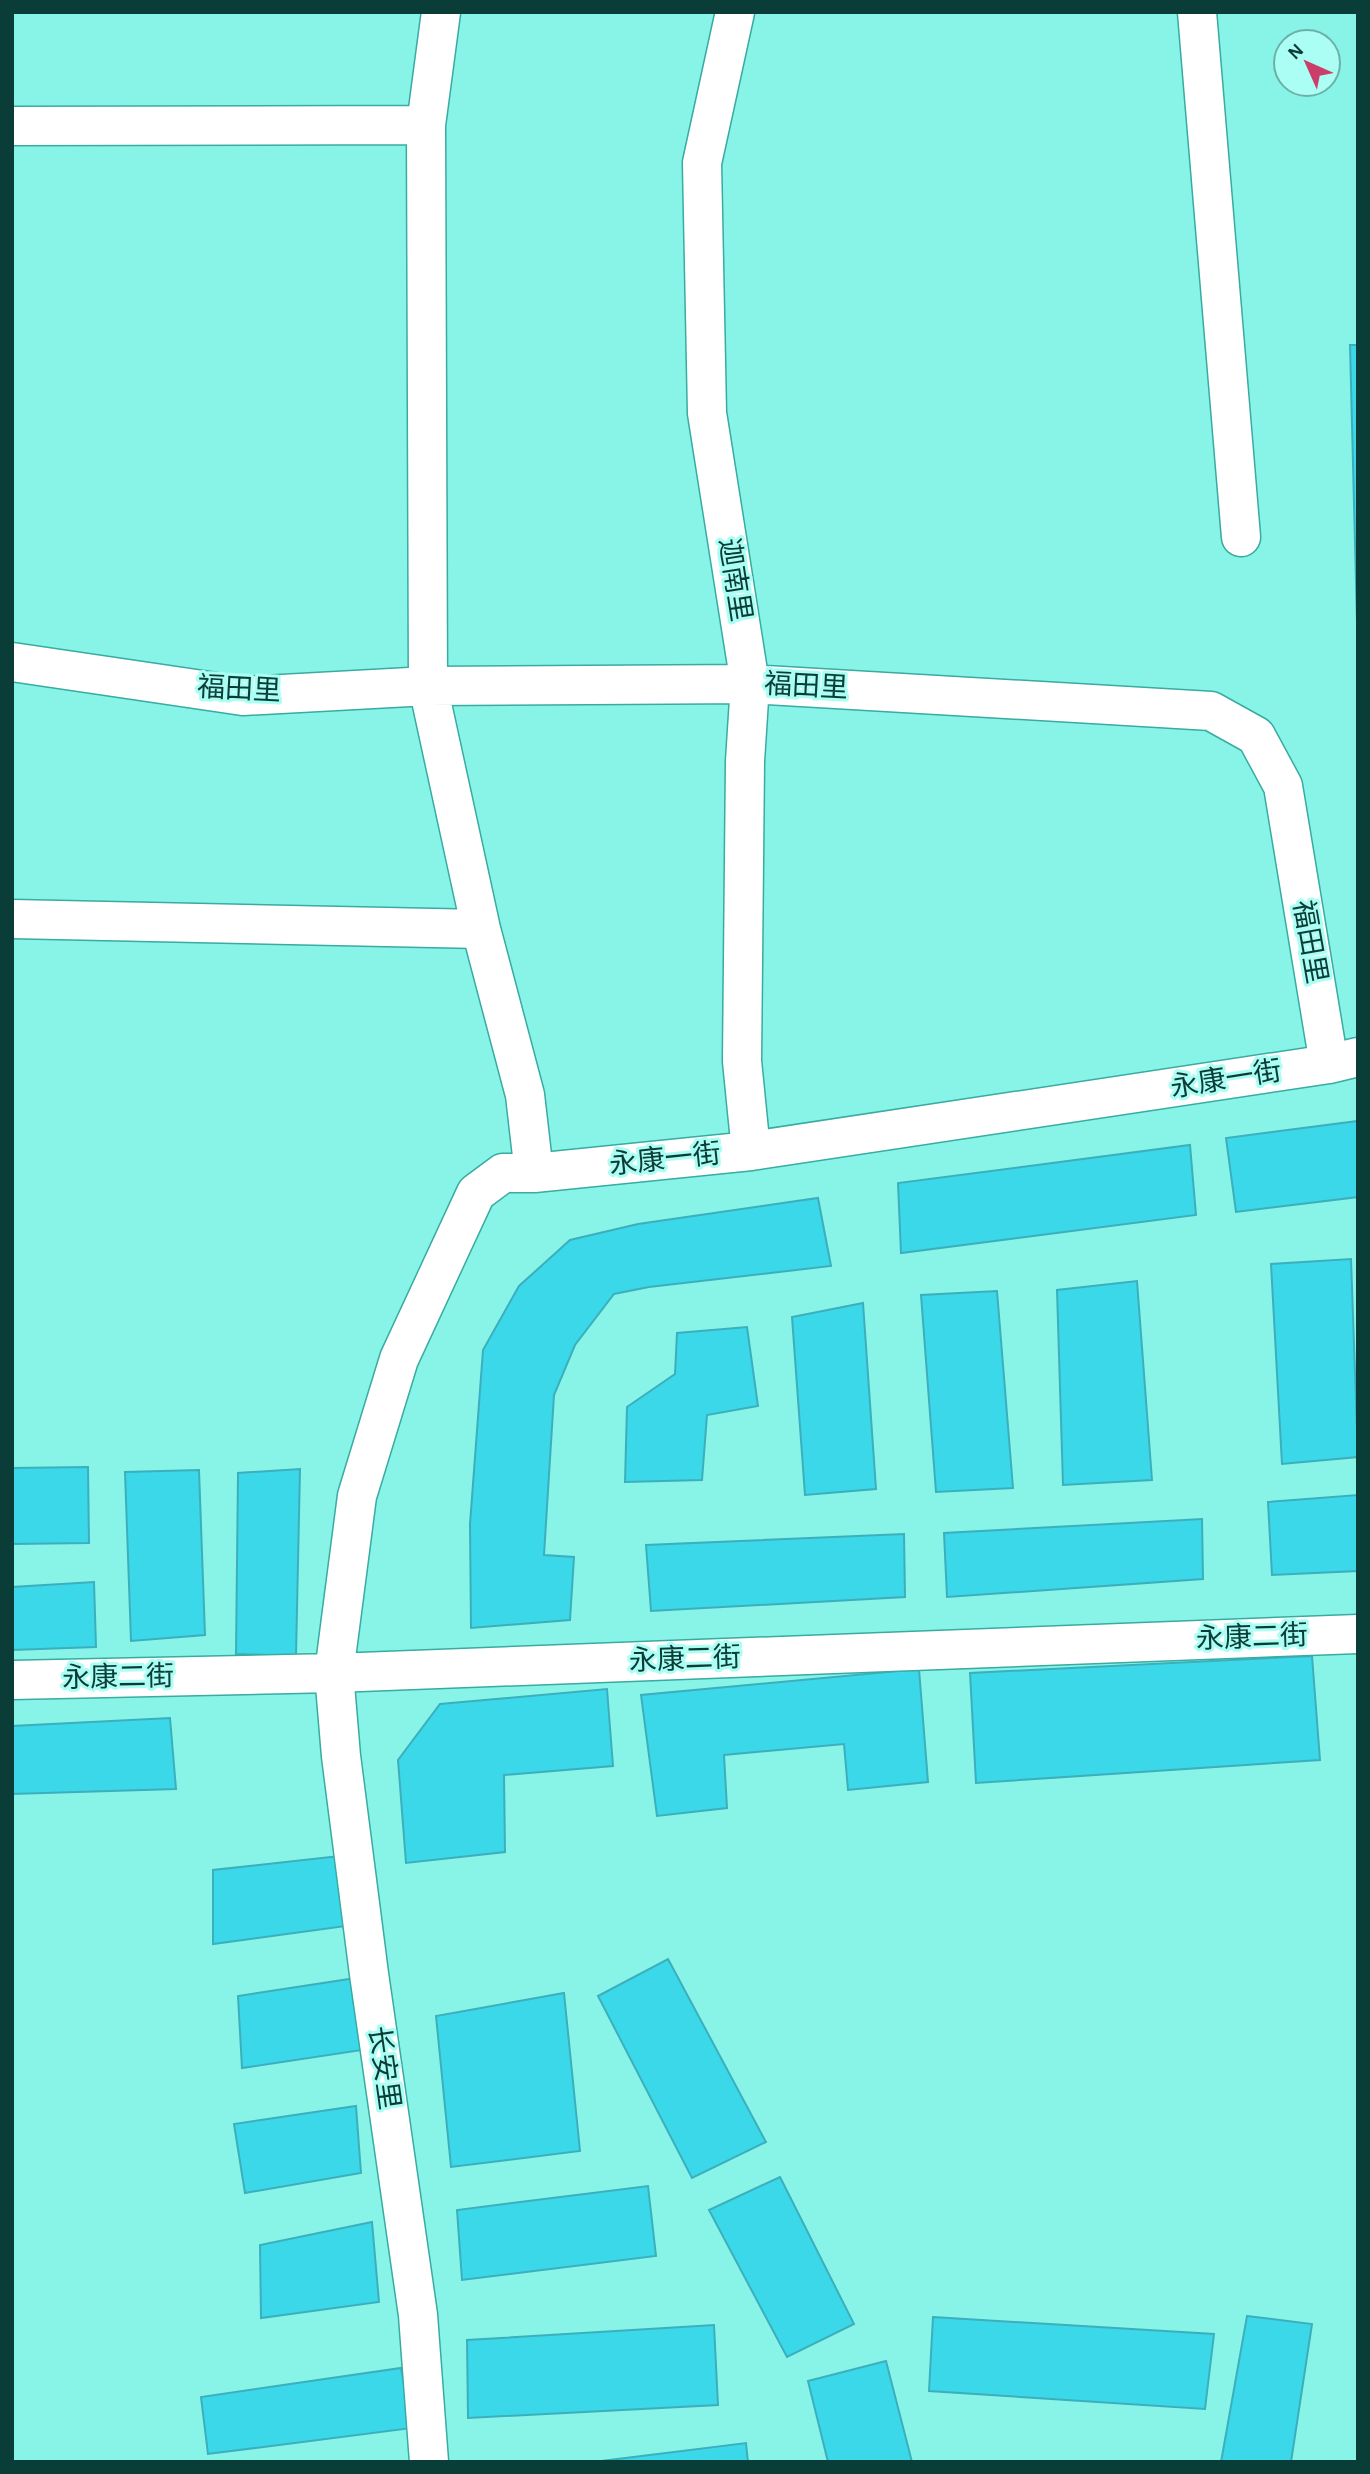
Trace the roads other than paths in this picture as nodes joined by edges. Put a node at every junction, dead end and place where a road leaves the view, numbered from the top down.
1 (441, 12) edge
2 (735, 12) edge
3 (1197, 12) edge
4 (426, 125) junction
5 (12, 127) edge
6 (1241, 537) dead end
7 (12, 662) edge
8 (750, 684) junction
9 (428, 685) junction
10 (12, 919) edge
11 (481, 929) junction
12 (1344, 1061) edge
13 (751, 1151) junction
14 (534, 1173) junction
15 (1358, 1634) edge
16 (334, 1674) junction
17 (12, 1680) edge
18 (429, 2462) edge

1 - 4 street
2 - 8 street, 迦南里
3 - 6 street
4 - 5 street
4 - 9 street
7 - 9 street, 福田里
8 - 9 street, 福田里
8 - 12 street, 福田里
8 - 13 street, 迦南里
9 - 11 street
10 - 11 street
11 - 14 street
12 - 13 street, 永康一街
13 - 14 street, 永康一街
14 - 16 street, 永康一街
15 - 16 street, 永康二街
16 - 17 street, 永康二街
16 - 18 street, 长安里

